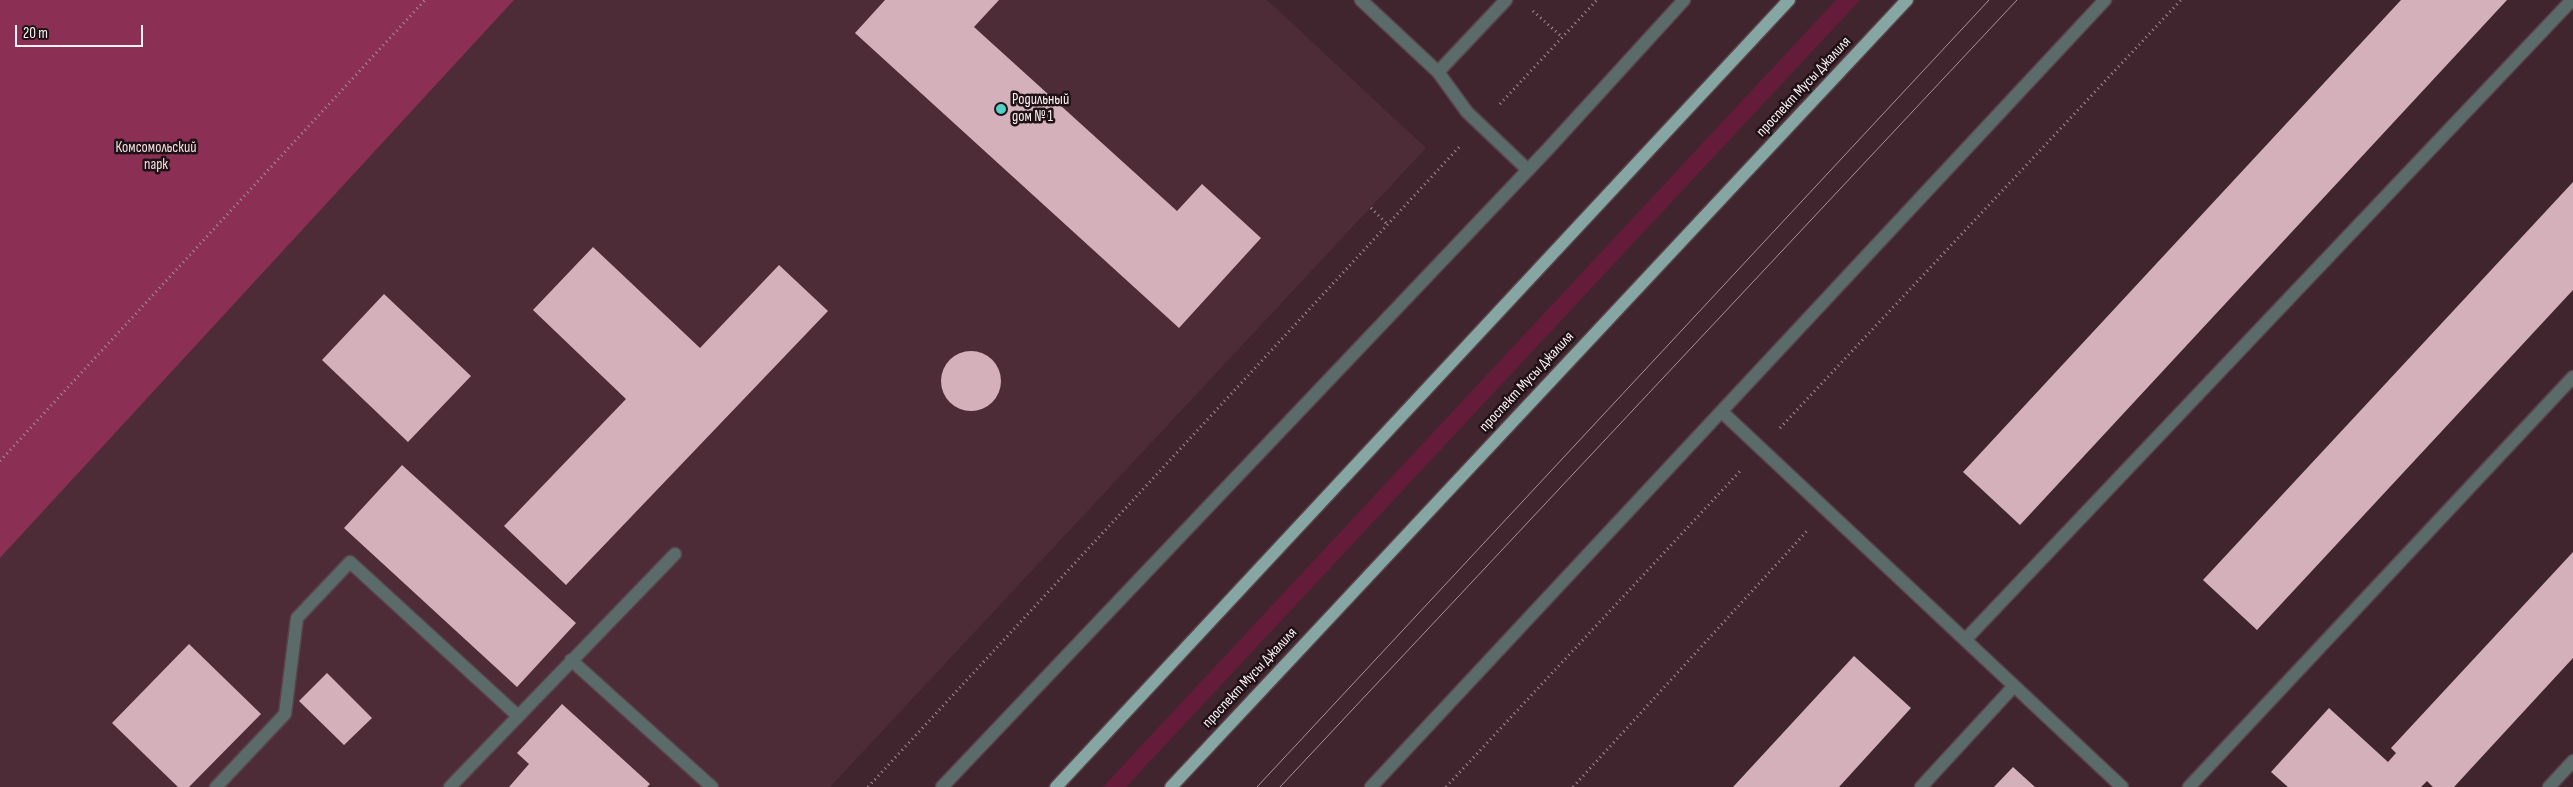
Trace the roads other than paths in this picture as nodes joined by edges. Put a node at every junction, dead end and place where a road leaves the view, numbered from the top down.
1 (1361, 0) edge
2 (1506, 0) edge
3 (1684, 0) edge
4 (1789, 0) edge
5 (1907, 0) edge
6 (2105, 0) edge
7 (2572, 0) edge
8 (1438, 72) junction
9 (1528, 170) junction
10 (2573, 377) edge
11 (1722, 412) junction
12 (675, 554) dead end
13 (1965, 640) junction
14 (571, 660) junction
15 (2014, 686) junction
16 (518, 716) junction
17 (2573, 761) edge
18 (216, 787) edge
19 (450, 787) edge
20 (712, 787) edge
21 (942, 787) edge
22 (1056, 787) edge
23 (1171, 787) edge
24 (1371, 787) edge
25 (1921, 787) edge
26 (2122, 787) edge
27 (2189, 787) edge
28 (2549, 787) edge

1 - 8 street
2 - 8 street
3 - 9 street
4 - 22 main road
5 - 23 main road, проспект Мусы Джалиля
6 - 11 street
7 - 13 street
8 - 9 street
9 - 21 street
10 - 27 street
11 - 13 street
11 - 24 street
12 - 14 street
13 - 15 street
14 - 16 street
14 - 20 street
15 - 25 street
15 - 26 street
16 - 18 street
16 - 19 street
17 - 28 street

